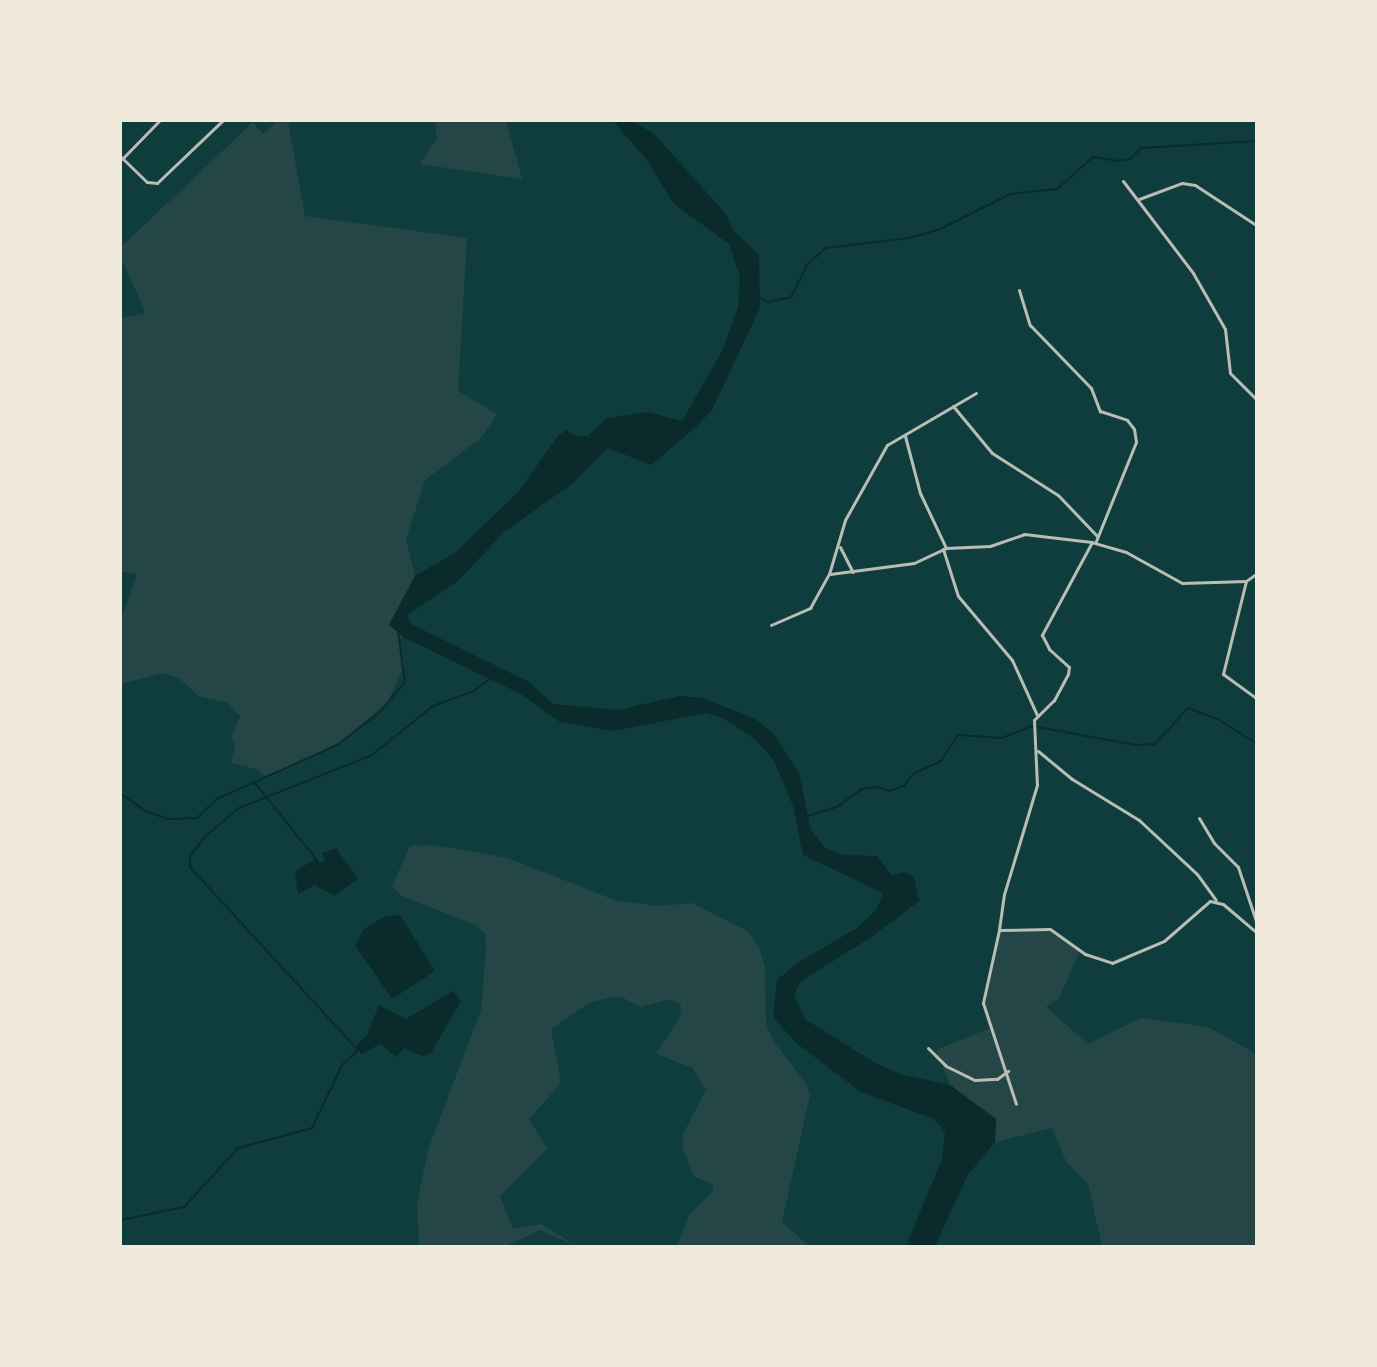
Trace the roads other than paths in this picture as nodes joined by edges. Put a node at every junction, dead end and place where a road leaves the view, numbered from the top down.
1 (159, 121) edge
2 (222, 121) edge
3 (122, 158) edge
4 (1123, 181) dead end
5 (1140, 200) junction
6 (1256, 225) edge
7 (1019, 290) dead end
8 (976, 393) dead end
9 (1256, 399) edge
10 (953, 406) junction
11 (905, 436) junction
12 (1096, 536) junction
13 (1094, 542) junction
14 (840, 547) junction
15 (945, 549) junction
16 (854, 572) junction
17 (829, 574) junction
18 (1256, 574) edge
19 (1246, 581) junction
20 (771, 625) dead end
21 (1256, 698) edge
22 (1037, 715) junction
23 (1038, 751) junction
24 (1199, 818) dead end
25 (1216, 901) junction
26 (1256, 921) edge
27 (999, 930) junction
28 (1256, 932) edge
29 (928, 1048) dead end
30 (1008, 1072) junction
31 (1016, 1104) dead end

1 - 3 street
2 - 3 street
4 - 5 street
5 - 6 street
5 - 9 street
7 - 12 street
8 - 10 street
10 - 11 street
10 - 12 street
11 - 14 street
11 - 15 street
12 - 13 street
13 - 15 street
13 - 19 street
13 - 22 street
14 - 16 street
14 - 17 street
15 - 16 street
15 - 22 street
16 - 17 street
17 - 20 street
18 - 19 street
19 - 21 street
22 - 23 street
23 - 25 street
23 - 27 street
24 - 26 street
25 - 27 street
25 - 28 street
27 - 30 street
29 - 30 street
30 - 31 street

